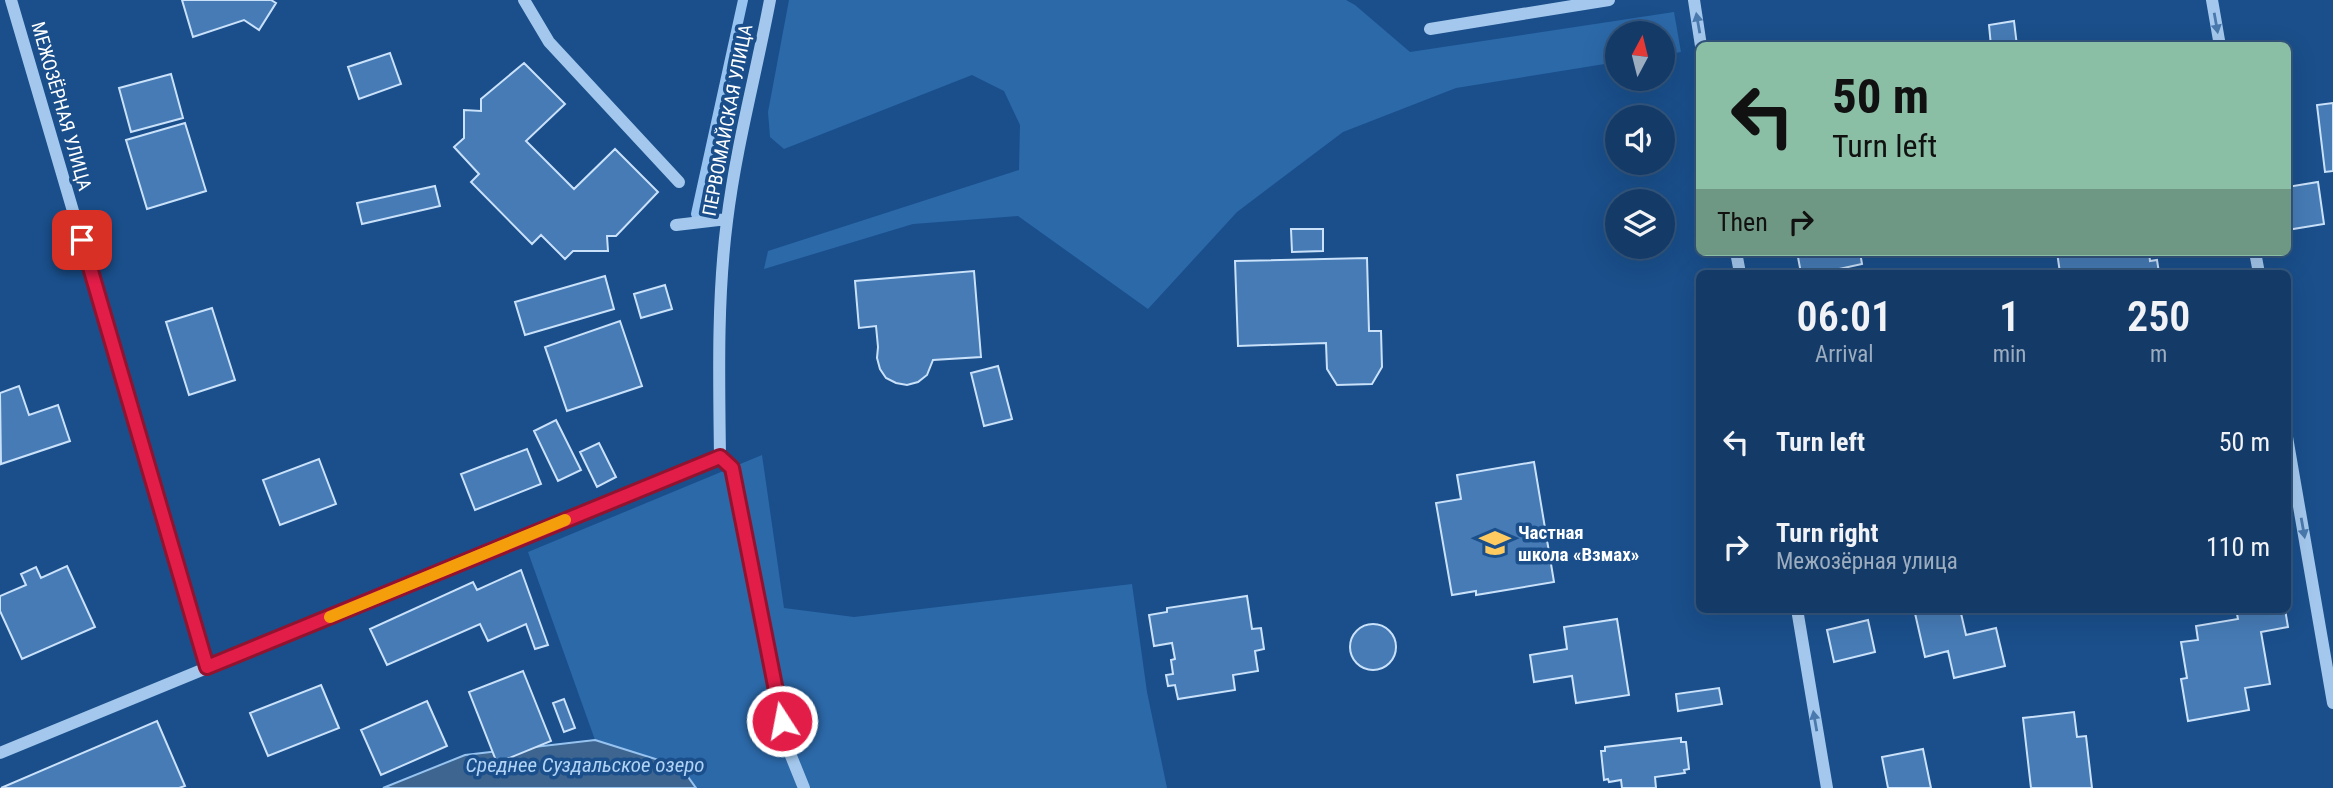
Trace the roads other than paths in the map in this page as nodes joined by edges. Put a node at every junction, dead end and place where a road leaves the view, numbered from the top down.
1 (11, 0) edge
2 (524, 0) edge
3 (770, 0) edge
4 (1609, 0) edge
5 (1694, 0) edge
6 (2212, 0) edge
7 (1430, 29) dead end
8 (1700, 42) edge
9 (2219, 42) edge
10 (679, 182) dead end
11 (727, 219) junction
12 (676, 225) dead end
13 (720, 457) junction
14 (2291, 460) edge
15 (1798, 613) edge
16 (207, 667) junction
17 (2333, 703) edge
18 (0, 753) edge
19 (804, 788) edge
20 (1827, 788) edge

1 - 16 street, МЕЖОЗЁРНАЯ УЛИЦА
2 - 10 street
3 - 11 street, ПЕРВОМАЙСКАЯ УЛИЦА
4 - 7 street
8 -> 5 street
6 -> 9 street
11 - 12 street
11 - 13 street, ПЕРВОМАЙСКАЯ УЛИЦА
13 - 16 street
13 - 19 street
14 -> 17 street
20 -> 15 street
16 - 18 street

